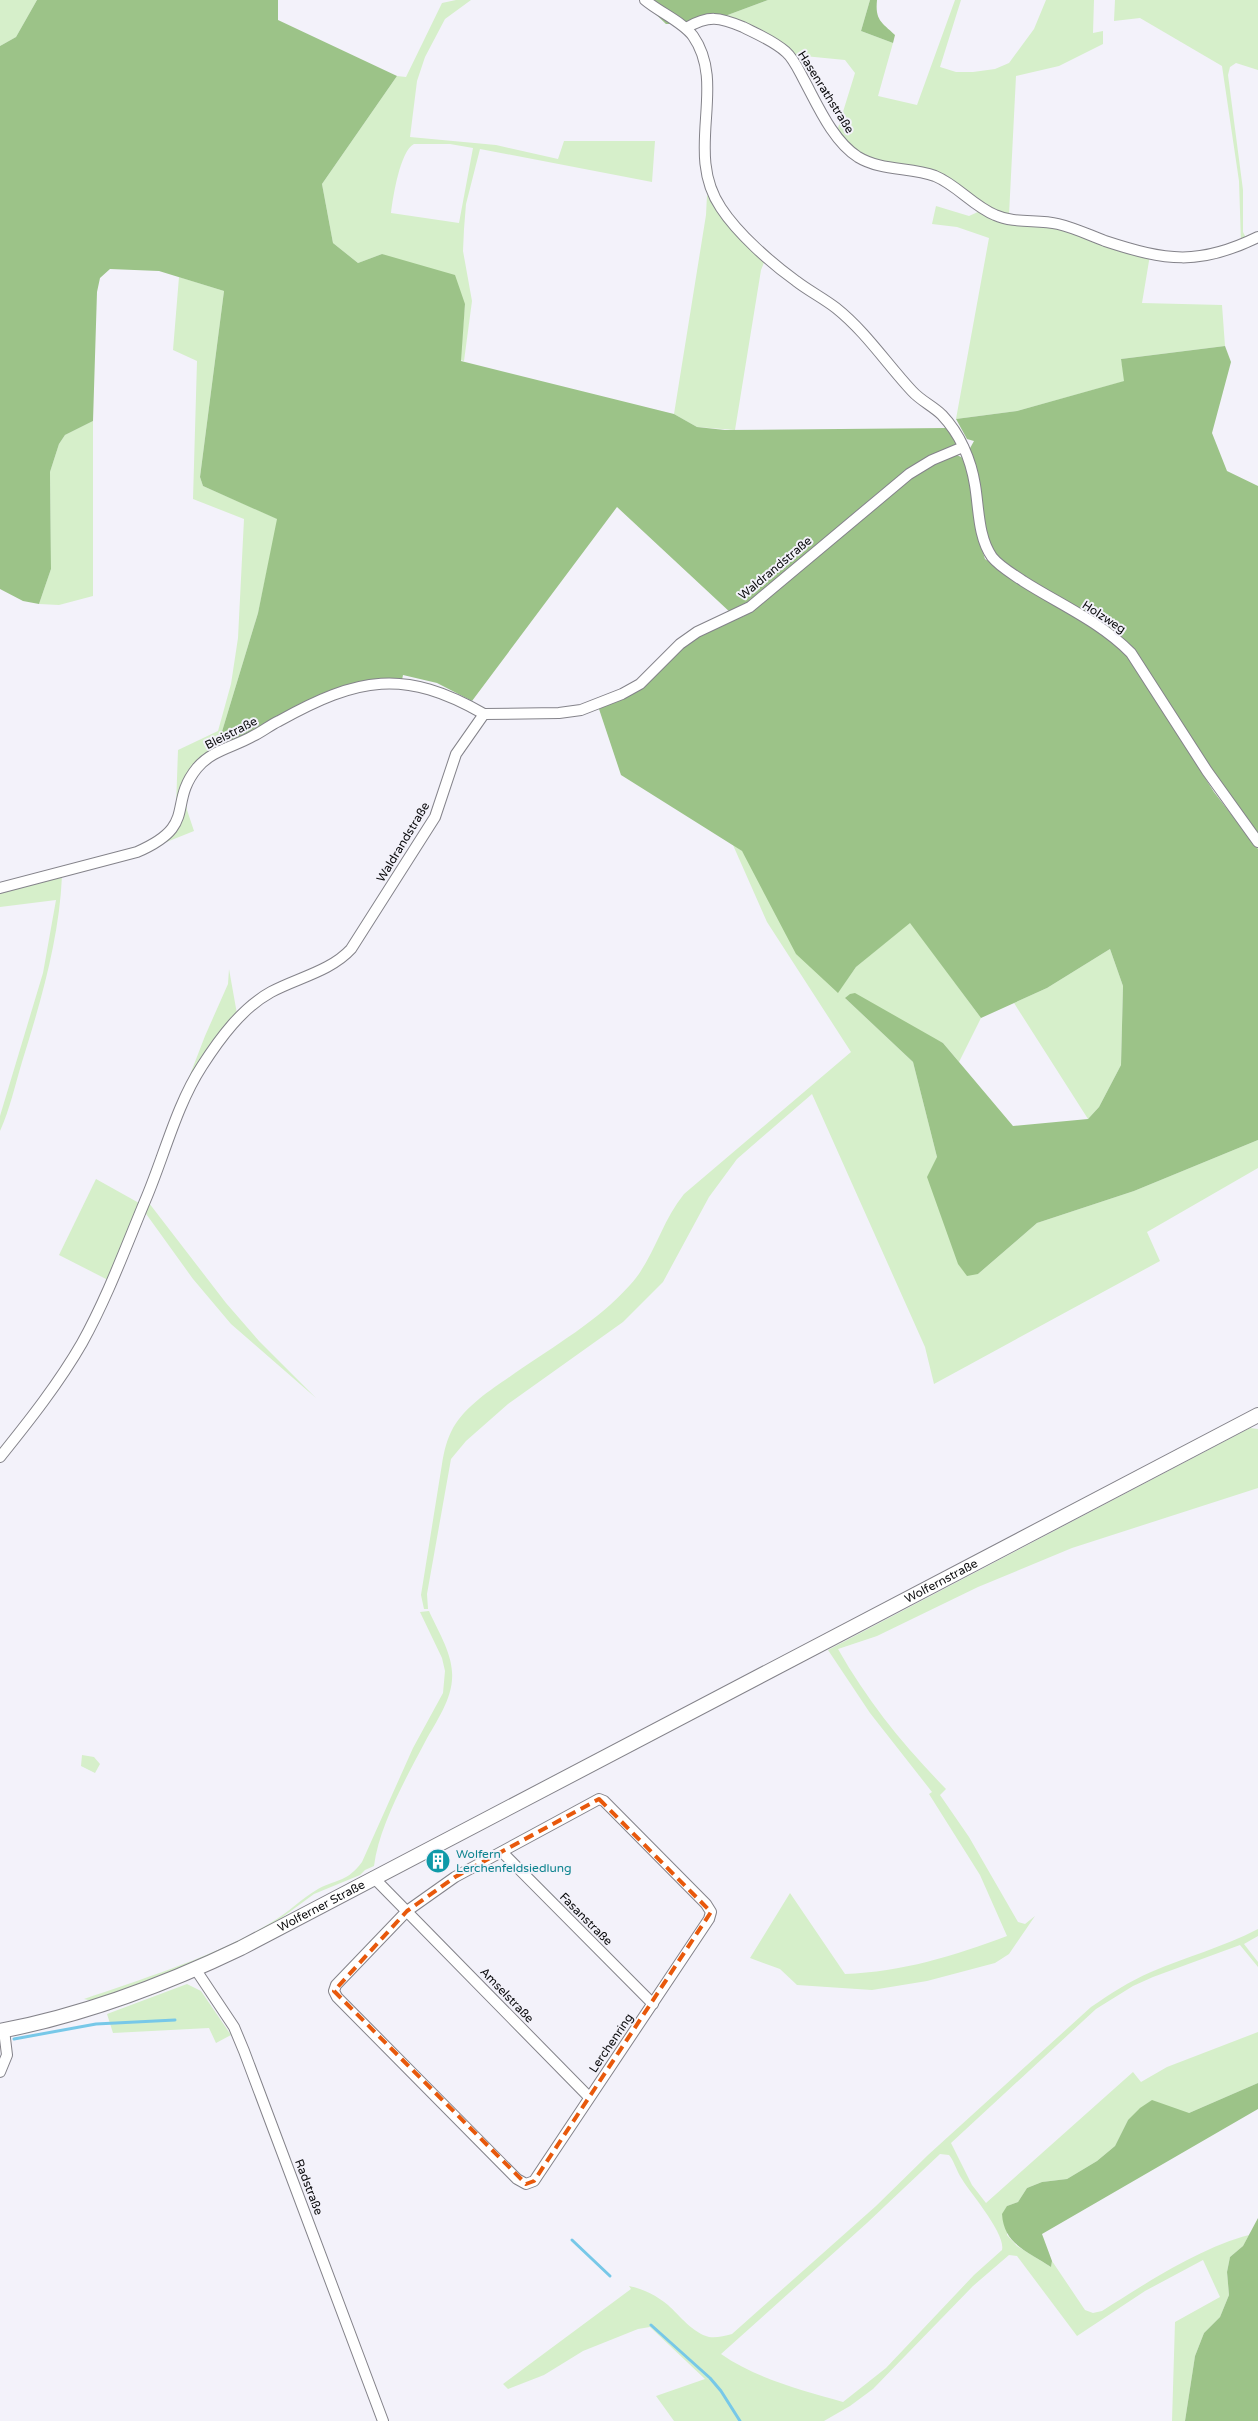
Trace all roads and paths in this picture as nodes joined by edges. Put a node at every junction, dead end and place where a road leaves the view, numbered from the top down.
1 (645, 0) edge
2 (686, 28) junction
3 (1258, 237) edge
4 (963, 447) junction
5 (484, 714) junction
6 (1258, 842) edge
7 (0, 888) edge
8 (1258, 1415) edge
9 (0, 1457) edge
10 (626, 1748) joint
11 (502, 1852) junction
12 (374, 1877) junction
13 (407, 1910) junction
14 (196, 1970) junction
15 (653, 2004) junction
16 (2, 2030) edge
17 (0, 2072) edge
18 (589, 2098) junction
19 (383, 2421) edge

1 - 2 street
2 - 3 street, Hasenrathstraße
2 - 4 street
4 - 5 street, Waldrandstraße
4 - 6 street, Holzweg
5 - 7 street, Bleistraße
5 - 9 street, Waldrandstraße
8 - 10 main road, Wolfernstraße
10 - 12 main road, Wolferner Straße
11 - 13 street, Lerchenring
11 - 15 street, Fasanstraße
11 - 15 street, Lerchenring
12 - 13 street
12 - 14 main road, Wolferner Straße
13 - 18 street, Amselstraße
13 - 18 street, Lerchenring
14 - 16 main road, Wolferner Straße
14 - 19 street, Radstraße
15 - 18 street, Lerchenring
16 - 17 street

